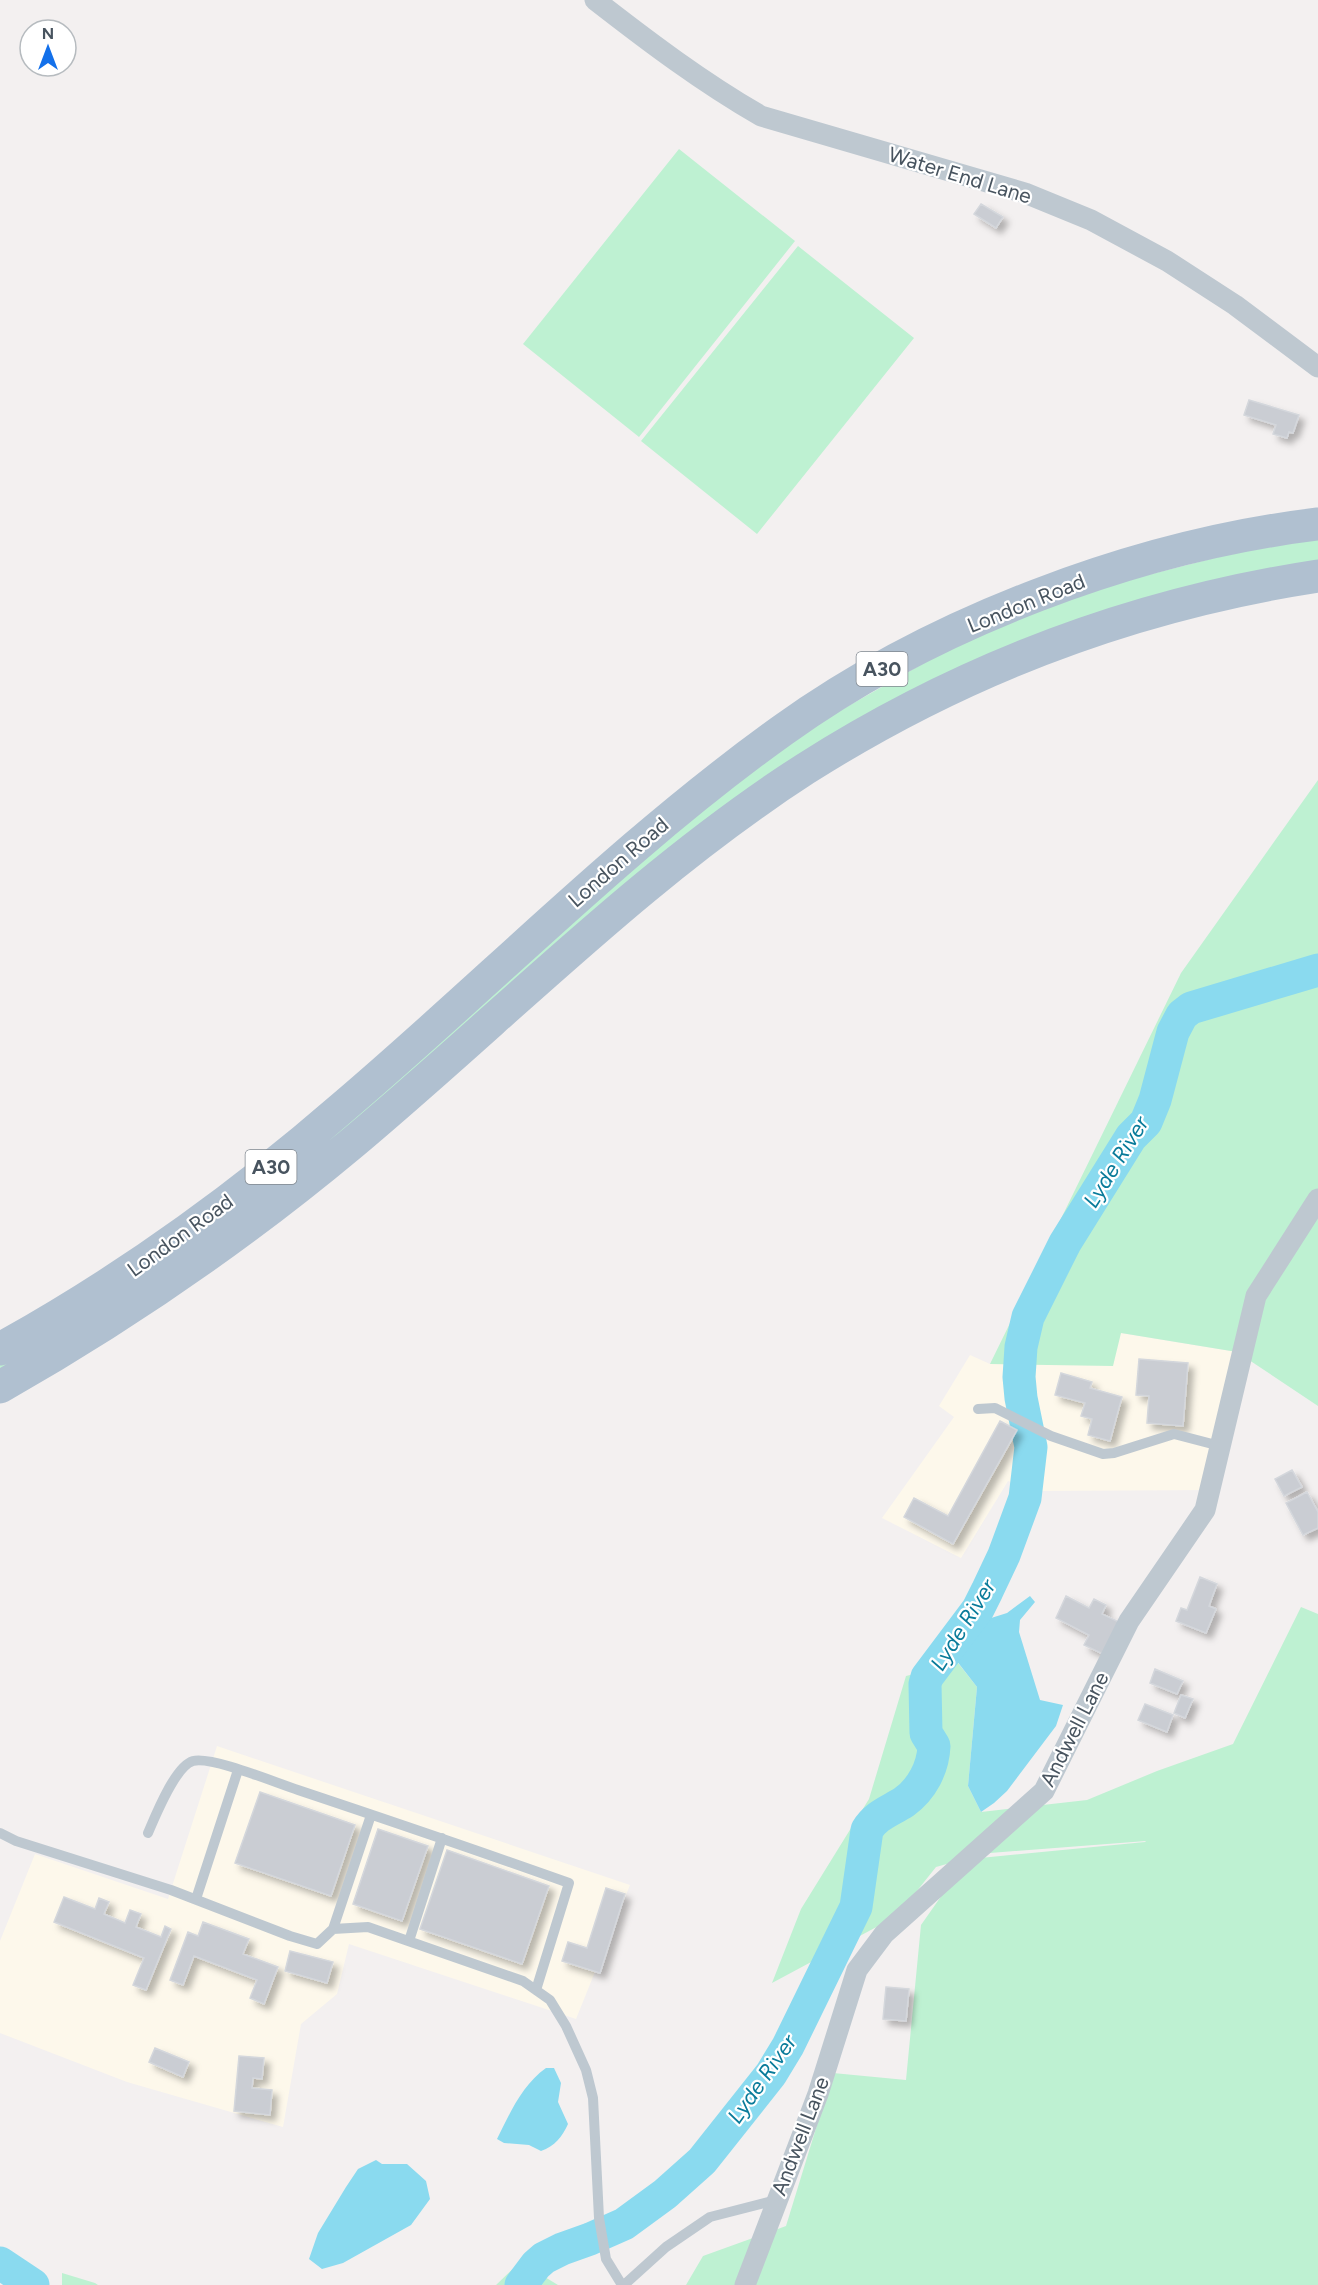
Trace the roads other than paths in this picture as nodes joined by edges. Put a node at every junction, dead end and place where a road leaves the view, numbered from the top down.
1 (595, 0) edge
2 (1318, 367) edge
3 (1318, 524) edge
4 (1318, 576) edge
5 (1318, 1199) edge
6 (0, 1349) edge
7 (0, 1387) edge
8 (978, 1409) dead end
9 (1221, 1446) junction
10 (238, 1770) junction
11 (371, 1815) junction
12 (0, 1833) edge
13 (148, 1833) dead end
14 (442, 1838) junction
15 (196, 1899) junction
16 (333, 1929) junction
17 (409, 1941) junction
18 (537, 1990) junction
19 (776, 2200) junction
20 (623, 2285) edge
21 (745, 2285) edge

1 - 2 street, Water End Lane
3 - 6 main road, London Road / A30
4 - 7 main road, London Road / A30
5 - 9 street, Andwell Lane
8 - 9 lane
9 - 19 street, Andwell Lane
10 - 11 lane
10 - 13 lane
10 - 15 lane
11 - 14 lane
11 - 16 lane
12 - 15 lane
14 - 17 lane
14 - 18 lane
15 - 16 lane
16 - 17 lane
17 - 18 lane
18 - 20 lane
19 - 20 lane
19 - 21 street, Andwell Lane

